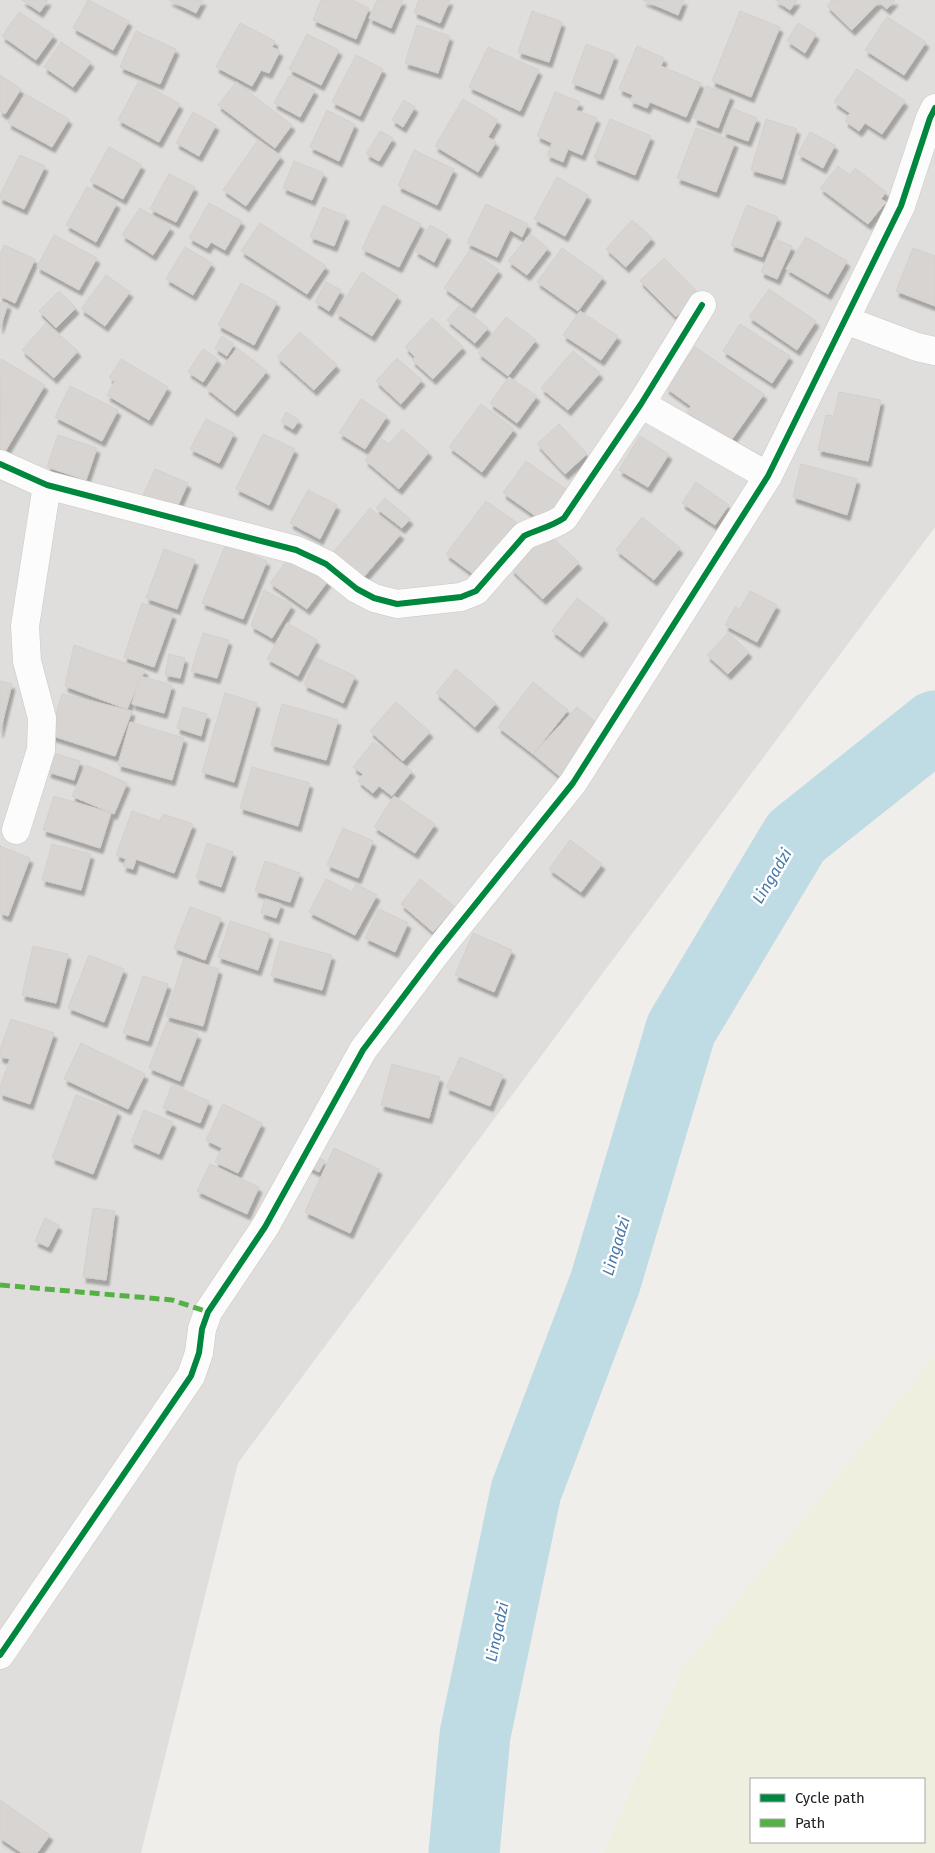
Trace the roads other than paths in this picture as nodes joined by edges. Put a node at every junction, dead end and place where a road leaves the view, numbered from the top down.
1 (935, 108) edge
2 (702, 306) dead end
3 (845, 320) junction
4 (935, 351) edge
5 (641, 404) junction
6 (0, 464) edge
7 (768, 476) junction
8 (47, 484) junction
9 (16, 830) dead end
10 (0, 1655) edge

1 - 3 street
2 - 5 street
3 - 4 street
3 - 7 street
5 - 7 street
5 - 8 street
6 - 8 street
7 - 10 street
8 - 9 street

